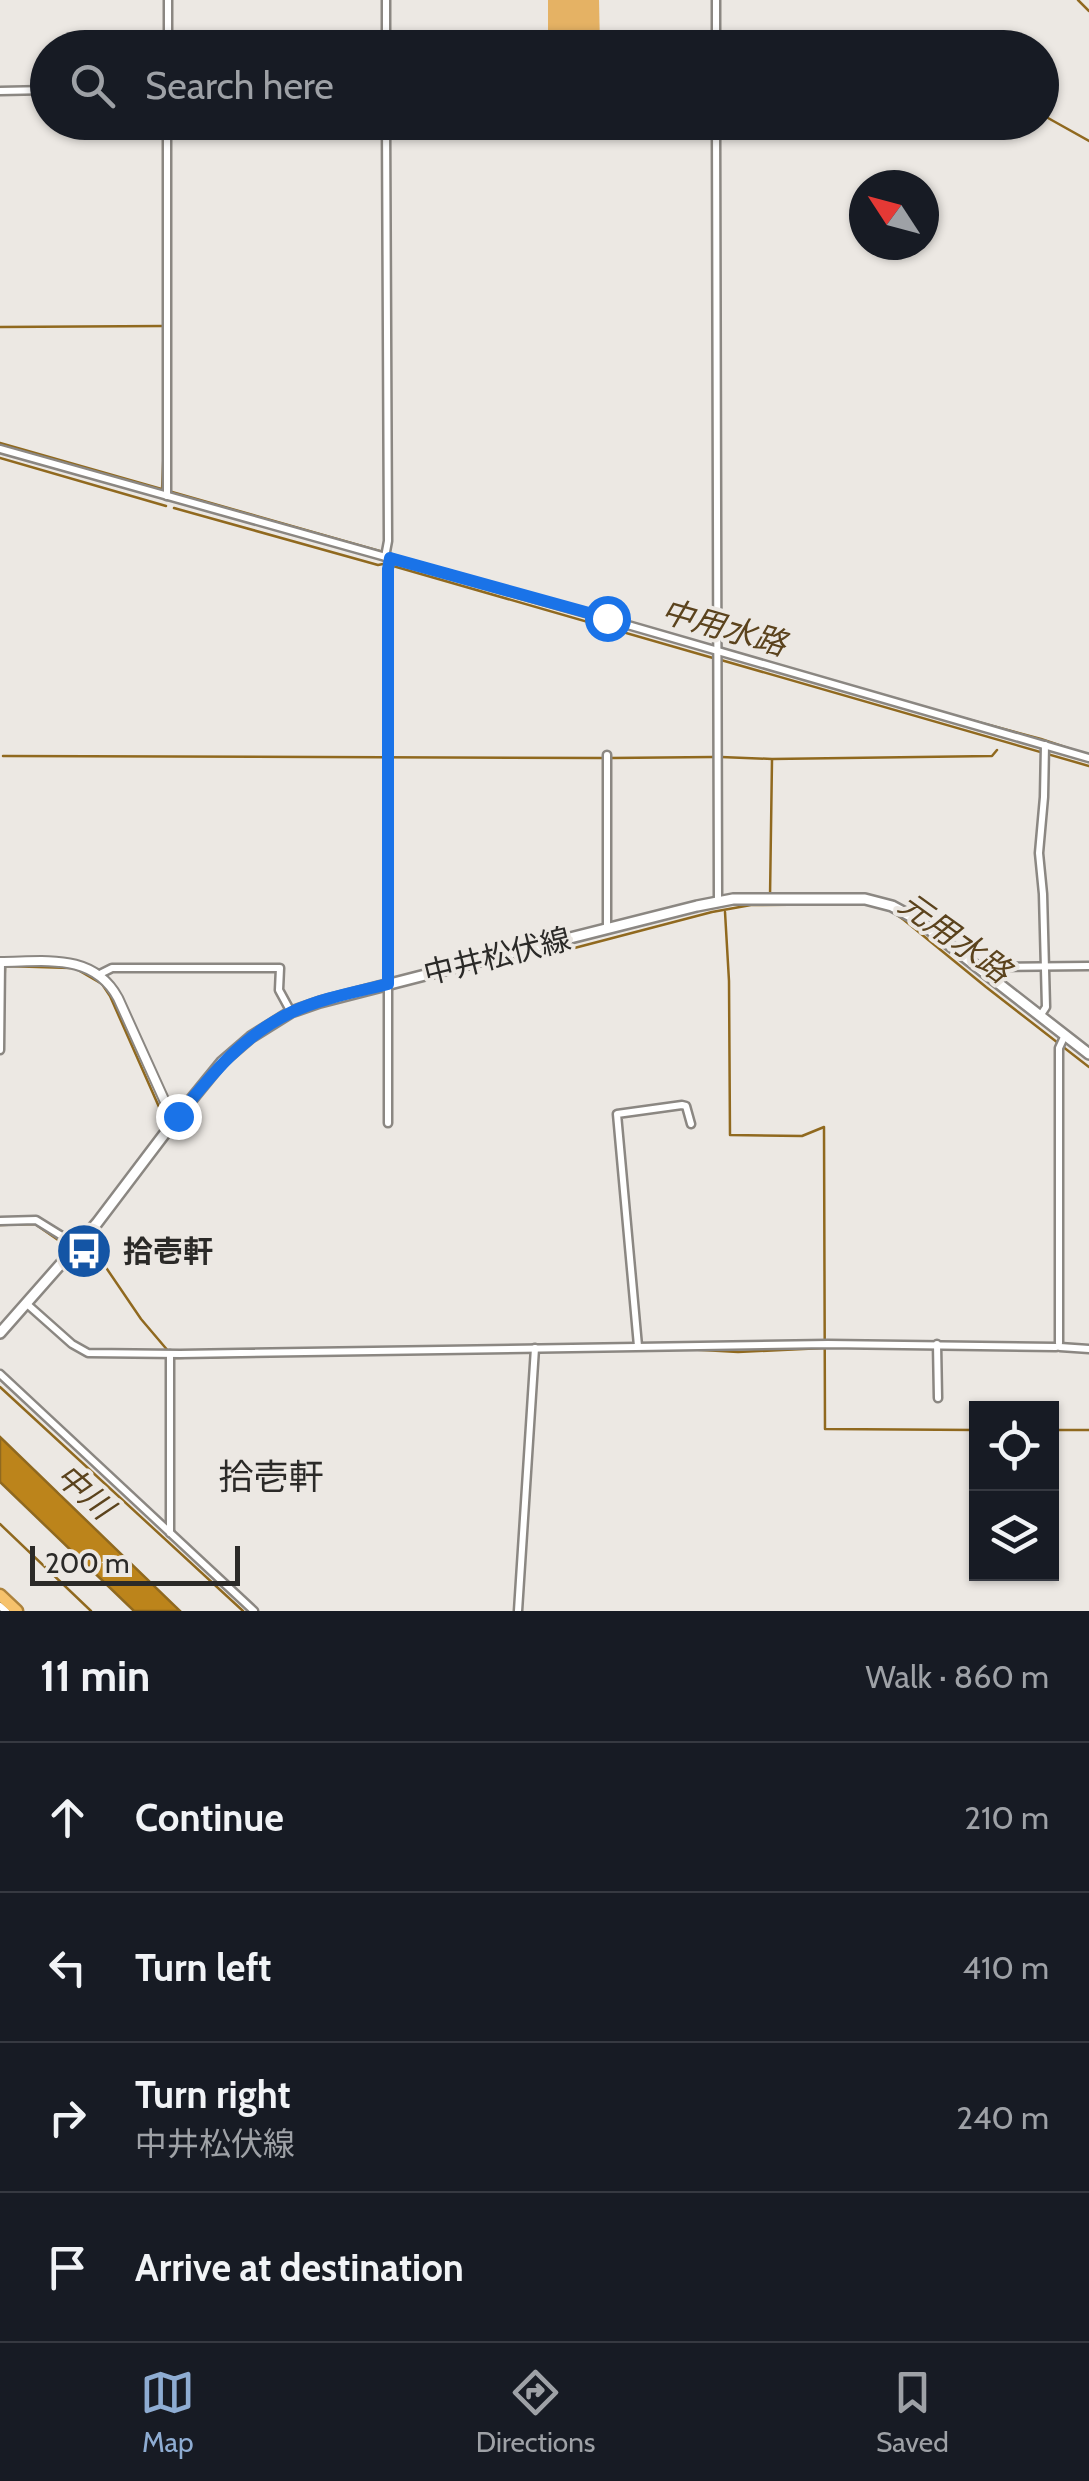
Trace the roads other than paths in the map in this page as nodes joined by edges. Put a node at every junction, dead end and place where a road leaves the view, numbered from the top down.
1 (168, 0) edge
2 (386, 0) edge
3 (716, 0) edge
4 (168, 30) edge
5 (386, 30) edge
6 (716, 30) edge
7 (30, 90) edge
8 (0, 91) edge
9 (167, 140) edge
10 (386, 140) edge
11 (716, 140) edge
12 (0, 449) edge
13 (168, 496) junction
14 (388, 555) junction
15 (717, 650) junction
16 (1045, 745) junction
17 (607, 754) dead end
18 (1089, 758) edge
19 (718, 902) junction
20 (607, 928) junction
21 (1, 962) edge
22 (1046, 966) junction
23 (1089, 966) edge
24 (985, 972) junction
25 (100, 974) junction
26 (388, 984) junction
27 (291, 1012) junction
28 (1040, 1016) junction
29 (1064, 1035) junction
30 (0, 1050) edge
31 (1089, 1054) edge
32 (178, 1116) junction
33 (388, 1124) dead end
34 (691, 1124) dead end
35 (0, 1221) edge
36 (78, 1246) junction
37 (27, 1304) junction
38 (0, 1334) edge
39 (938, 1344) junction
40 (638, 1346) junction
41 (1058, 1346) junction
42 (536, 1348) junction
43 (1089, 1349) edge
44 (170, 1354) junction
45 (0, 1374) edge
46 (938, 1398) dead end
47 (170, 1533) junction
48 (0, 1596) edge
49 (0, 1606) edge
50 (6, 1611) edge
51 (17, 1611) edge
52 (254, 1611) edge
53 (518, 1611) edge

1 - 4 street
2 - 5 street
3 - 6 street
7 - 8 street
9 - 13 street
10 - 14 street
11 - 15 street
12 - 13 street
13 - 14 street
14 - 15 street
14 - 26 street
15 - 16 street
15 - 19 street
16 - 18 street
16 - 22 street
17 - 20 street
19 - 20 main road, 中井松伏線
19 - 24 main road, 中井松伏線
20 - 26 main road, 中井松伏線
21 - 25 street
21 - 30 street
22 - 23 street
22 - 24 street
22 - 28 street
24 - 28 main road, 中井松伏線
25 - 27 street
25 - 32 street
26 - 27 main road, 中井松伏線
26 - 33 street
27 - 32 main road, 中井松伏線
28 - 29 main road, 中井松伏線
29 - 31 main road, 中井松伏線
29 - 41 street
32 - 36 main road, 中井松伏線
34 - 40 street
35 - 36 street
36 - 37 main road, 中井松伏線
37 - 38 main road, 中井松伏線
37 - 44 street
39 - 40 street
39 - 41 street
39 - 46 street
40 - 42 street
41 - 43 street
42 - 44 street
42 - 53 street
44 - 47 street
45 - 47 street
47 - 52 street
48 - 51 highway
49 - 50 street

